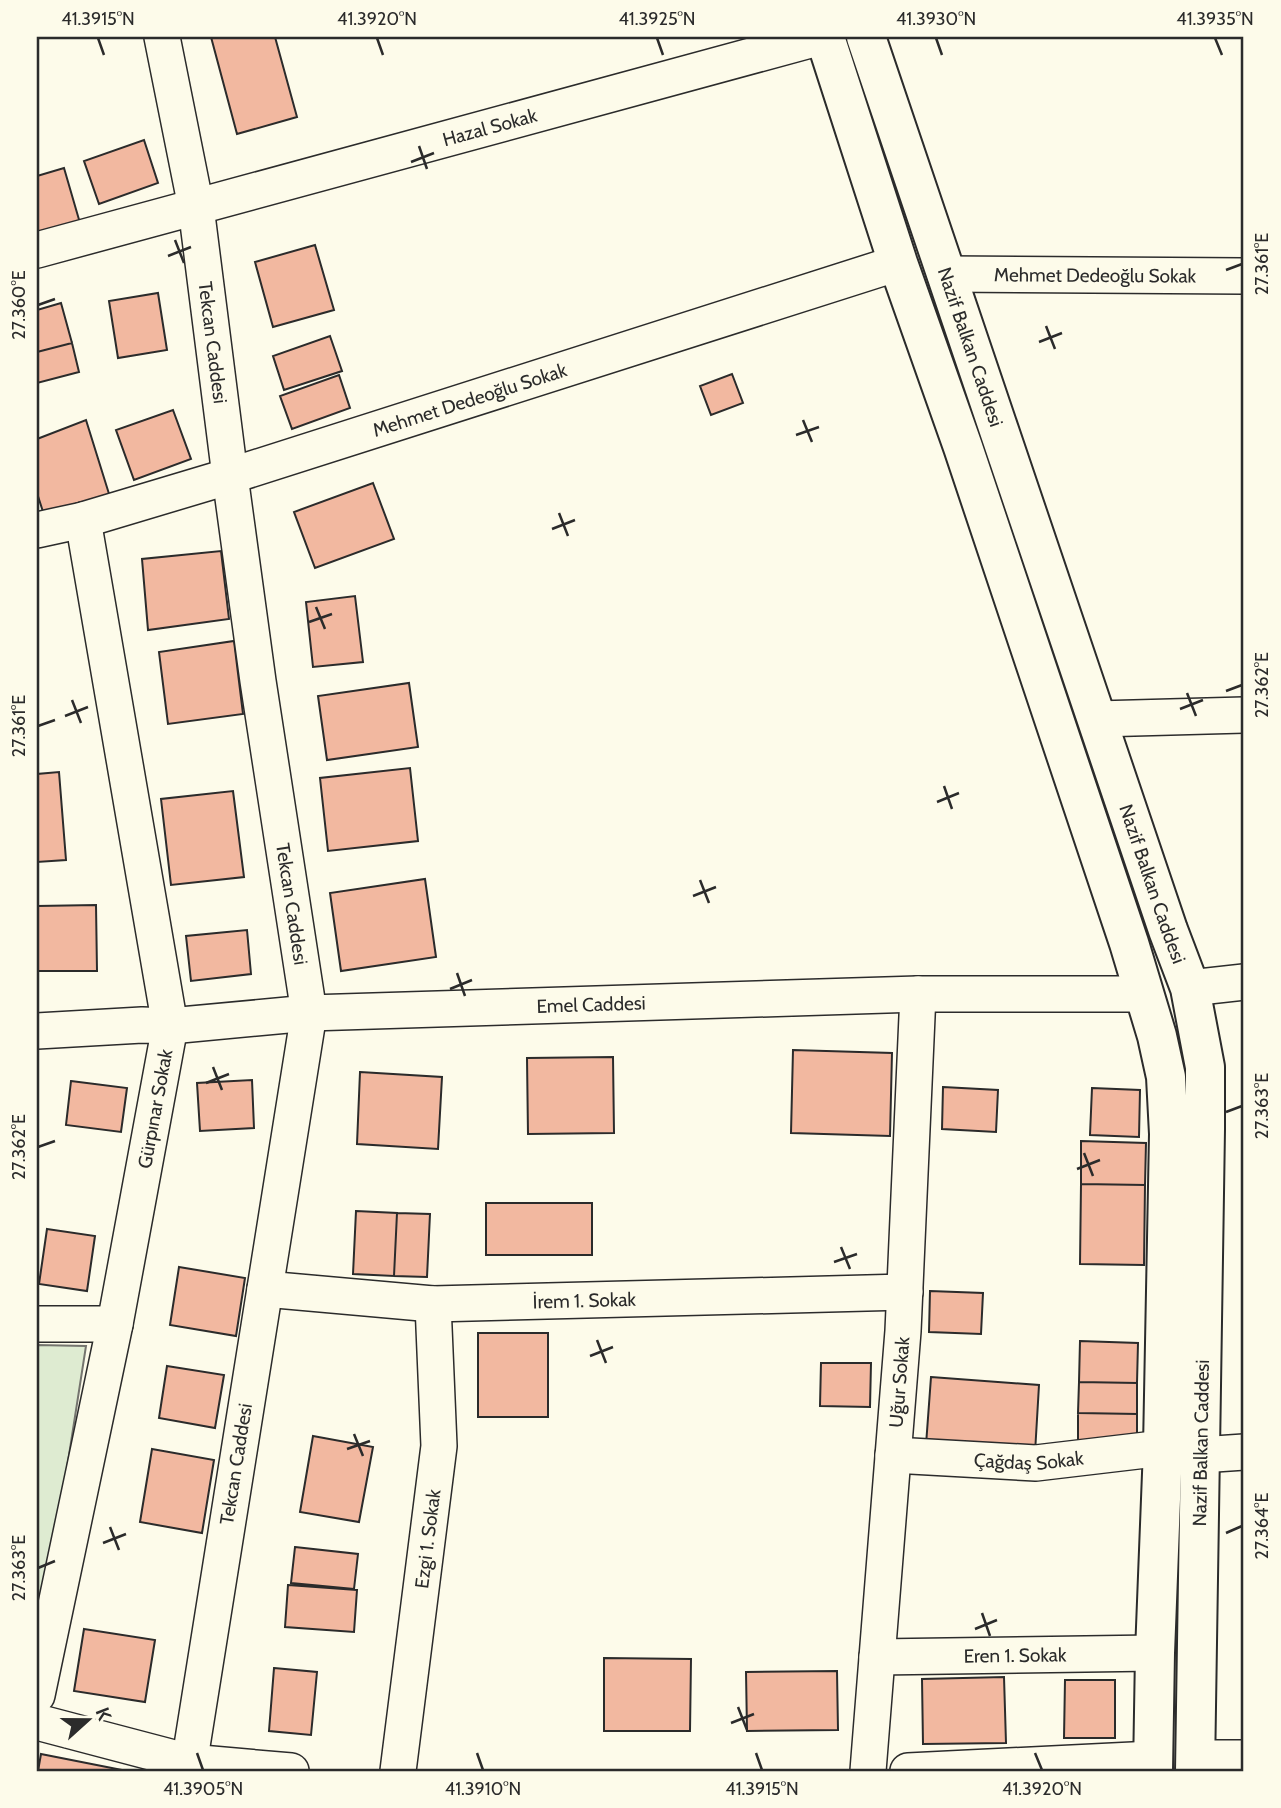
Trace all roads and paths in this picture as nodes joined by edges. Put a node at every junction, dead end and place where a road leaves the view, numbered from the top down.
1 (162, 37) edge
2 (823, 37) edge
3 (866, 37) edge
4 (196, 207) junction
5 (37, 250) edge
6 (898, 262) junction
7 (945, 274) junction
8 (1244, 276) edge
9 (230, 476) junction
10 (83, 520) junction
11 (37, 530) edge
12 (1244, 715) edge
13 (1097, 719) junction
14 (1244, 982) edge
15 (1190, 988) junction
16 (918, 994) junction
17 (1145, 994) junction
18 (309, 1013) junction
19 (170, 1026) junction
20 (37, 1031) edge
21 (265, 1289) junction
22 (905, 1292) junction
23 (433, 1304) junction
24 (37, 1324) edge
25 (115, 1324) junction
26 (1163, 1448) junction
27 (1244, 1452) edge
28 (893, 1455) junction
29 (1200, 1455) junction
30 (1154, 1653) junction
31 (877, 1657) junction
32 (37, 1695) edge
33 (37, 1722) edge
34 (1244, 1758) edge
35 (1153, 1765) edge
36 (1195, 1765) edge
37 (188, 1767) edge
38 (291, 1771) edge
39 (398, 1771) edge
40 (868, 1771) edge
41 (908, 1771) edge

1 - 4 street, Tekcan Caddesi
2 - 4 street, Hazal Sokak
2 - 6 main road, Nazif Balkan Caddesi
3 - 7 main road, Nazif Balkan Caddesi
4 - 5 street, Hazal Sokak
4 - 9 street, Tekcan Caddesi
6 - 9 street, Mehmet Dedeoğlu Sokak
6 - 17 main road, Nazif Balkan Caddesi
7 - 8 street, Mehmet Dedeoğlu Sokak
7 - 13 main road, Nazif Balkan Caddesi
9 - 10 street, Mehmet Dedeoğlu Sokak
9 - 18 street, Tekcan Caddesi
10 - 11 street, Mehmet Dedeoğlu Sokak
10 - 19 street, Gürpınar Sokak
12 - 13 street
13 - 15 main road, Nazif Balkan Caddesi
14 - 15 street
15 - 17 main road
15 - 29 main road, Nazif Balkan Caddesi
16 - 17 street, Emel Caddesi
16 - 18 street, Emel Caddesi
16 - 22 street, Uğur Sokak
17 - 26 main road, Nazif Balkan Caddesi
18 - 19 street, Emel Caddesi
18 - 21 street, Tekcan Caddesi
19 - 20 street, Emel Caddesi
19 - 25 street, Gürpınar Sokak
21 - 23 street, İrem 1. Sokak
21 - 37 street, Tekcan Caddesi
22 - 23 street, İrem 1. Sokak
22 - 28 street, Uğur Sokak
23 - 39 street, Ezgi 1. Sokak
24 - 25 street
25 - 32 street, Gürpınar Sokak
26 - 28 street, Çağdaş Sokak
26 - 30 main road, Nazif Balkan Caddesi
27 - 29 street
28 - 31 street, Uğur Sokak
29 - 36 main road, Nazif Balkan Caddesi
30 - 31 street, Eren 1. Sokak
30 - 35 main road, Nazif Balkan Caddesi
31 - 40 street, Uğur Sokak
33 - 37 street
34 - 36 street
35 - 41 street
37 - 38 street

